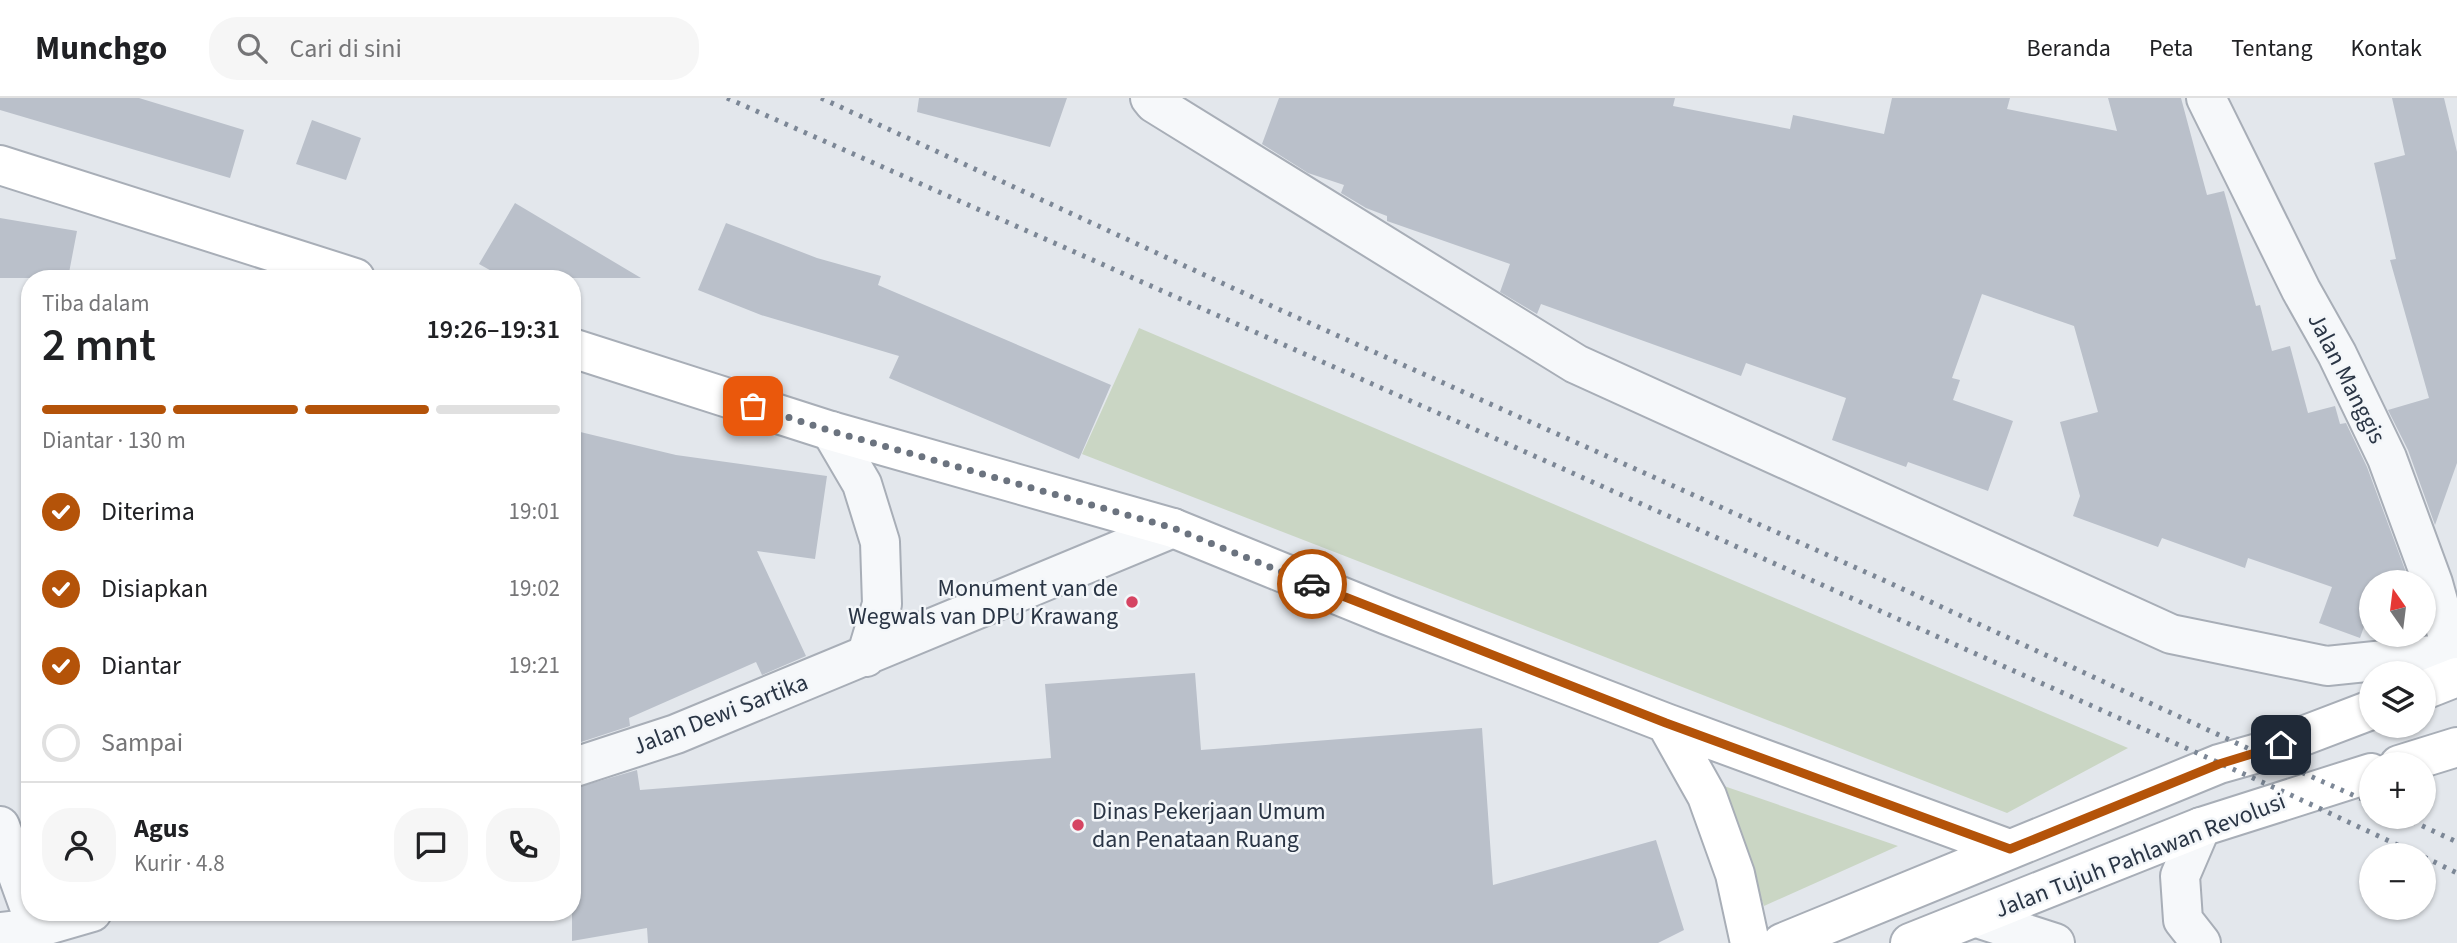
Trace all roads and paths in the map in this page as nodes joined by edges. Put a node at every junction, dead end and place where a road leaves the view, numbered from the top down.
1 (1150, 98) edge
2 (2206, 98) edge
3 (0, 165) edge
4 (330, 270) edge
5 (581, 351) edge
6 (831, 431) junction
7 (1173, 528) junction
8 (866, 657) junction
9 (2456, 667) edge
10 (2436, 681) edge
11 (2359, 715) edge
12 (1666, 723) junction
13 (2457, 747) edge
14 (2436, 754) edge
15 (581, 765) edge
16 (2359, 777) edge
17 (0, 827) edge
18 (2200, 827) junction
19 (2010, 849) junction
20 (21, 898) edge
21 (1977, 918) junction
22 (48, 921) edge
23 (29, 925) edge
24 (1750, 943) edge
25 (1782, 943) edge
26 (1910, 943) edge
27 (2055, 943) edge
28 (2201, 943) edge

1 - 9 street
2 - 9 street, Jalan Manggis
3 - 4 main road
5 - 6 main road
6 - 7 main road
6 - 8 street
7 - 8 street, Jalan Dewi Sartika
7 - 12 main road
8 - 15 street, Jalan Dewi Sartika
9 - 10 main road
11 - 19 main road
12 - 19 main road
12 - 24 main road
13 - 14 main road
16 - 18 main road, Jalan Tujuh Pahlawan Revolusi
17 - 20 street
18 - 21 main road, Jalan Tujuh Pahlawan Revolusi
18 - 28 street
19 - 25 main road
21 - 26 main road, Jalan Tujuh Pahlawan Revolusi
21 - 27 street
22 - 23 street

